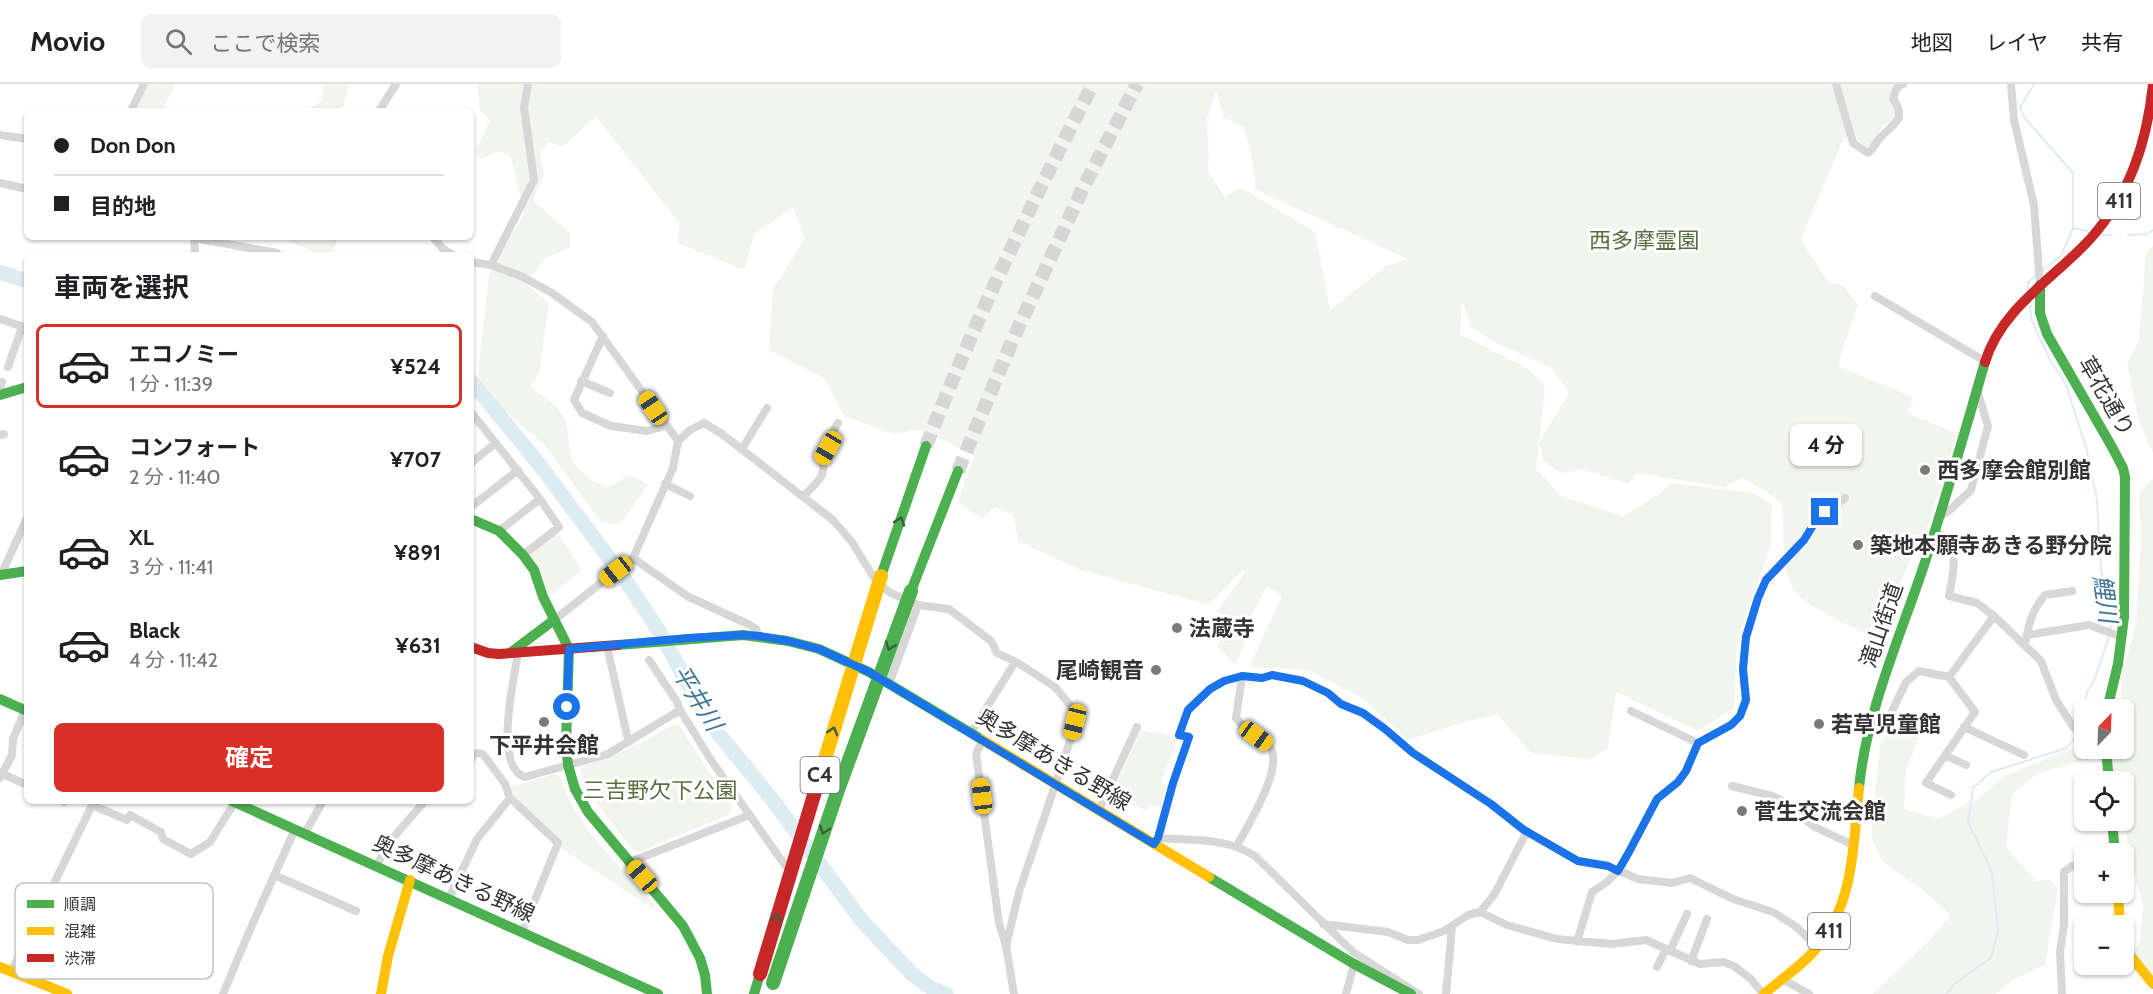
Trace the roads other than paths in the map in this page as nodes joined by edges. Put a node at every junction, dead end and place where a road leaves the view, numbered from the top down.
1 (144, 84) edge
2 (396, 84) edge
3 (528, 84) edge
4 (1836, 84) edge
5 (1903, 84) edge
6 (2011, 84) edge
7 (2153, 84) edge
8 (132, 108) edge
9 (381, 108) edge
10 (2151, 114) edge
11 (0, 135) edge
12 (24, 139) edge
13 (0, 183) edge
14 (24, 188) edge
15 (205, 240) edge
16 (436, 240) edge
17 (271, 252) edge
18 (448, 252) edge
19 (474, 263) edge
20 (491, 266) junction
21 (2038, 284) junction
22 (1875, 296) dead end
23 (0, 319) edge
24 (24, 327) edge
25 (603, 336) junction
26 (1986, 362) junction
27 (8, 367) dead end
28 (581, 381) junction
29 (24, 387) edge
30 (1, 391) edge
31 (1978, 391) junction
32 (610, 393) dead end
33 (767, 408) dead end
34 (474, 418) edge
35 (838, 423) dead end
36 (665, 426) junction
37 (678, 441) junction
38 (496, 443) junction
39 (926, 446) tunnel mouth
40 (741, 449) junction
41 (474, 461) edge
42 (518, 470) junction
43 (958, 471) tunnel mouth
44 (665, 484) junction
45 (690, 496) dead end
46 (804, 496) junction
47 (540, 498) junction
48 (1845, 498) dead end
49 (474, 505) edge
50 (474, 520) edge
51 (1938, 523) junction
52 (24, 524) edge
53 (499, 531) junction
54 (523, 555) junction
55 (632, 558) junction
56 (24, 571) edge
57 (0, 575) edge
58 (2072, 591) dead end
59 (918, 605) junction
60 (1994, 616) junction
61 (554, 620) junction
62 (2027, 635) junction
63 (759, 636) junction
64 (2119, 636) junction
65 (607, 646) junction
66 (2025, 647) junction
67 (474, 648) edge
68 (569, 649) junction
69 (514, 653) junction
70 (649, 660) dead end
71 (1015, 662) junction
72 (1242, 676) junction
73 (1948, 677) junction
74 (889, 684) junction
75 (0, 699) edge
76 (2109, 699) edge
77 (24, 710) edge
78 (680, 710) junction
79 (1631, 711) dead end
80 (24, 715) edge
81 (1137, 727) dead end
82 (1869, 727) junction
83 (1964, 727) junction
84 (2074, 728) edge
85 (976, 737) junction
86 (628, 740) junction
87 (1698, 743) junction
88 (474, 754) edge
89 (1945, 755) junction
90 (2024, 755) dead end
91 (568, 765) junction
92 (1966, 765) dead end
93 (1, 776) edge
94 (24, 784) edge
95 (1055, 784) junction
96 (1732, 786) dead end
97 (1951, 795) dead end
98 (510, 798) junction
99 (92, 804) edge
100 (95, 804) edge
101 (238, 804) edge
102 (241, 804) edge
103 (321, 804) edge
104 (423, 804) edge
105 (1099, 810) junction
106 (750, 815) junction
107 (300, 831) junction
108 (1527, 831) junction
109 (1156, 841) junction
110 (1853, 845) junction
111 (1237, 846) junction
112 (630, 862) junction
113 (377, 866) junction
114 (2074, 866) edge
115 (787, 868) dead end
116 (1618, 871) junction
117 (274, 875) junction
118 (410, 880) junction
119 (51, 883) edge
120 (449, 898) junction
121 (356, 911) dead end
122 (1480, 912) junction
123 (1687, 914) dead end
124 (1707, 919) dead end
125 (1323, 924) junction
126 (1452, 927) junction
127 (522, 932) junction
128 (1577, 942) junction
129 (1006, 946) junction
130 (1818, 947) junction
131 (1668, 950) junction
132 (15, 953) edge
133 (2134, 960) edge
134 (1691, 961) junction
135 (1354, 964) junction
136 (1657, 967) dead end
137 (6, 970) edge
138 (29, 979) edge
139 (1782, 979) junction
140 (2153, 984) edge
141 (772, 988) edge
142 (1346, 993) edge
143 (67, 994) edge
144 (223, 994) edge
145 (381, 994) edge
146 (658, 994) edge
147 (707, 994) edge
148 (754, 994) edge
149 (1014, 994) edge
150 (1411, 994) edge
151 (1419, 994) edge
152 (1446, 994) edge
153 (1763, 994) edge
154 (1809, 994) edge
155 (2061, 994) edge

1 - 8 street
2 - 9 street
3 - 20 street
4 - 5 street
6 - 21 street
7 - 10 main road, 滝山街道 / 411
10 - 21 main road, 滝山街道 / 411
11 - 12 street
13 - 14 street
15 - 17 street
16 - 18 street
19 - 20 street
20 - 25 street
21 - 26 main road, 滝山街道 / 411
21 - 64 main road, 草花通り
22 - 26 street
23 - 24 street
24 - 27 street
25 - 28 street
25 - 36 street
26 - 31 main road, 滝山街道 / 411
28 - 32 street
28 - 36 street
29 - 30 main road
31 - 51 main road, 滝山街道 / 411
31 - 51 street
33 - 40 street
34 - 38 street
35 - 46 street
36 - 37 street
37 - 40 street
37 - 44 street
38 - 41 street
38 - 42 street
148 -> 39 main road, C4, bridge
40 - 46 street
42 - 47 street
42 - 49 street
43 -> 141 main road, C4, bridge
44 - 45 street
44 - 55 street
46 - 59 street
47 - 53 street
47 - 54 street
48 - 87 street
50 - 53 main road
51 - 60 street
51 - 82 main road, 滝山街道 / 411
52 - 57 street
53 - 54 main road
54 - 61 main road
55 - 61 street
55 - 63 street
56 - 57 main road
58 - 62 street
59 - 71 street
59 - 74 street
60 - 66 street
60 - 73 street
61 - 68 main road
61 - 69 main road
62 - 64 street
62 - 66 street
63 - 65 main road, 奥多摩あきる野線
63 - 74 main road, 奥多摩あきる野線
64 - 76 main road, 草花通り
65 - 68 main road
65 - 86 street
66 - 84 street
67 - 69 main road
68 - 69 main road
68 - 91 main road
69 - 91 street
70 - 78 street
71 - 85 street
71 - 95 street
72 - 108 street
72 - 109 street
72 - 111 street
73 - 82 street
73 - 83 street
74 - 85 main road, 奥多摩あきる野線
75 - 77 main road
78 - 86 street
78 - 106 street
79 - 87 street
80 - 93 street
81 - 105 street
82 - 110 main road, 滝山街道 / 411
83 - 89 street
83 - 90 street
85 - 95 main road, 奥多摩あきる野線
85 - 129 street
86 - 91 street
87 - 116 street
88 - 98 street
89 - 92 street
89 - 97 street
91 - 112 main road
93 - 94 street
95 - 105 main road, 奥多摩あきる野線
95 - 129 street
96 - 110 street
98 - 120 street
98 - 127 street
99 - 119 street
100 - 101 street
102 - 107 main road, 奥多摩あきる野線
103 - 107 street
104 - 113 street
105 - 109 main road, 奥多摩あきる野線
106 - 112 street
106 - 115 street
107 - 113 main road, 奥多摩あきる野線
107 - 117 street
108 - 116 street
108 - 122 street
109 - 111 street
109 - 135 main road, 奥多摩あきる野線
110 - 130 main road, 滝山街道 / 411
111 - 125 street
112 - 147 main road
113 - 118 main road, 奥多摩あきる野線
114 - 155 street
116 - 128 street
116 - 130 street
117 - 121 street
117 - 144 street
118 - 120 main road, 奥多摩あきる野線
118 - 145 main road
120 - 127 main road, 奥多摩あきる野線
122 - 126 street
122 - 128 street
123 - 131 street
124 - 134 street
125 - 126 street
125 - 151 street
126 - 152 street
127 - 146 main road, 奥多摩あきる野線
128 - 131 street
129 - 149 street
130 - 139 main road, 滝山街道 / 411
131 - 134 street
131 - 136 street
132 - 137 street
133 - 140 main road
134 - 153 street
135 - 142 street
135 - 150 main road, 奥多摩あきる野線
138 - 143 main road
139 - 153 main road, 滝山街道 / 411
139 - 154 street

